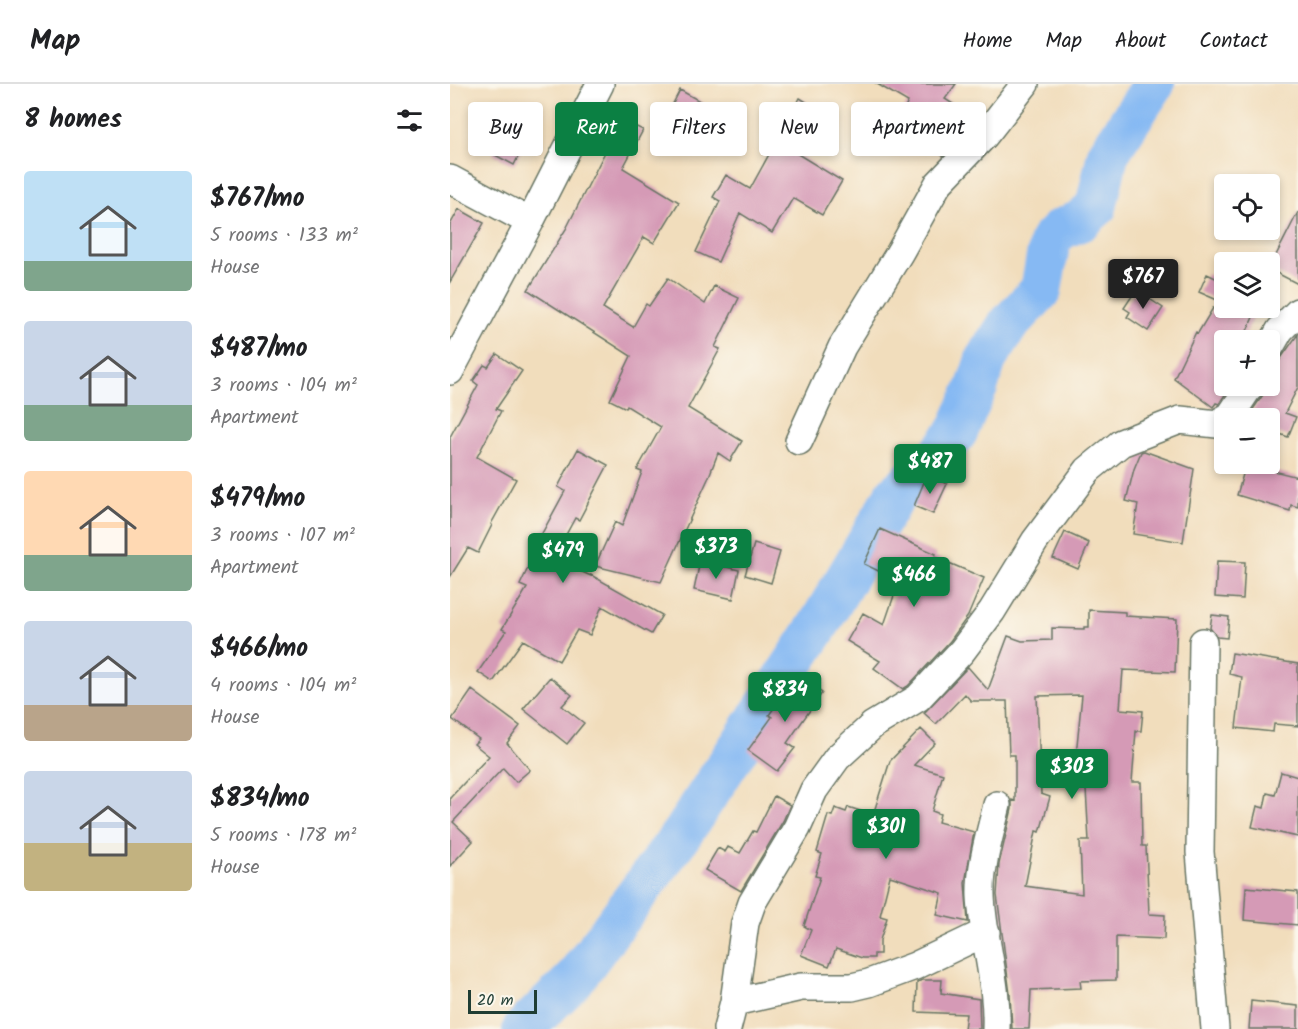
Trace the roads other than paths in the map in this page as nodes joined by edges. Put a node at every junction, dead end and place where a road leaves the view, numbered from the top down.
1 (600, 84) edge
2 (1025, 84) edge
3 (450, 180) edge
4 (530, 222) junction
5 (1298, 312) edge
6 (1280, 330) edge
7 (450, 371) edge
8 (1214, 424) edge
9 (800, 441) dead end
10 (1203, 642) dead end
11 (997, 805) dead end
12 (986, 932) junction
13 (734, 1002) junction
14 (727, 1029) edge
15 (996, 1029) edge
16 (1215, 1029) edge

1 - 4 street
2 - 9 street
3 - 4 street
4 - 7 street
5 - 6 street
8 - 13 street
10 - 16 street
11 - 12 street
12 - 13 street
12 - 15 street
13 - 14 street

